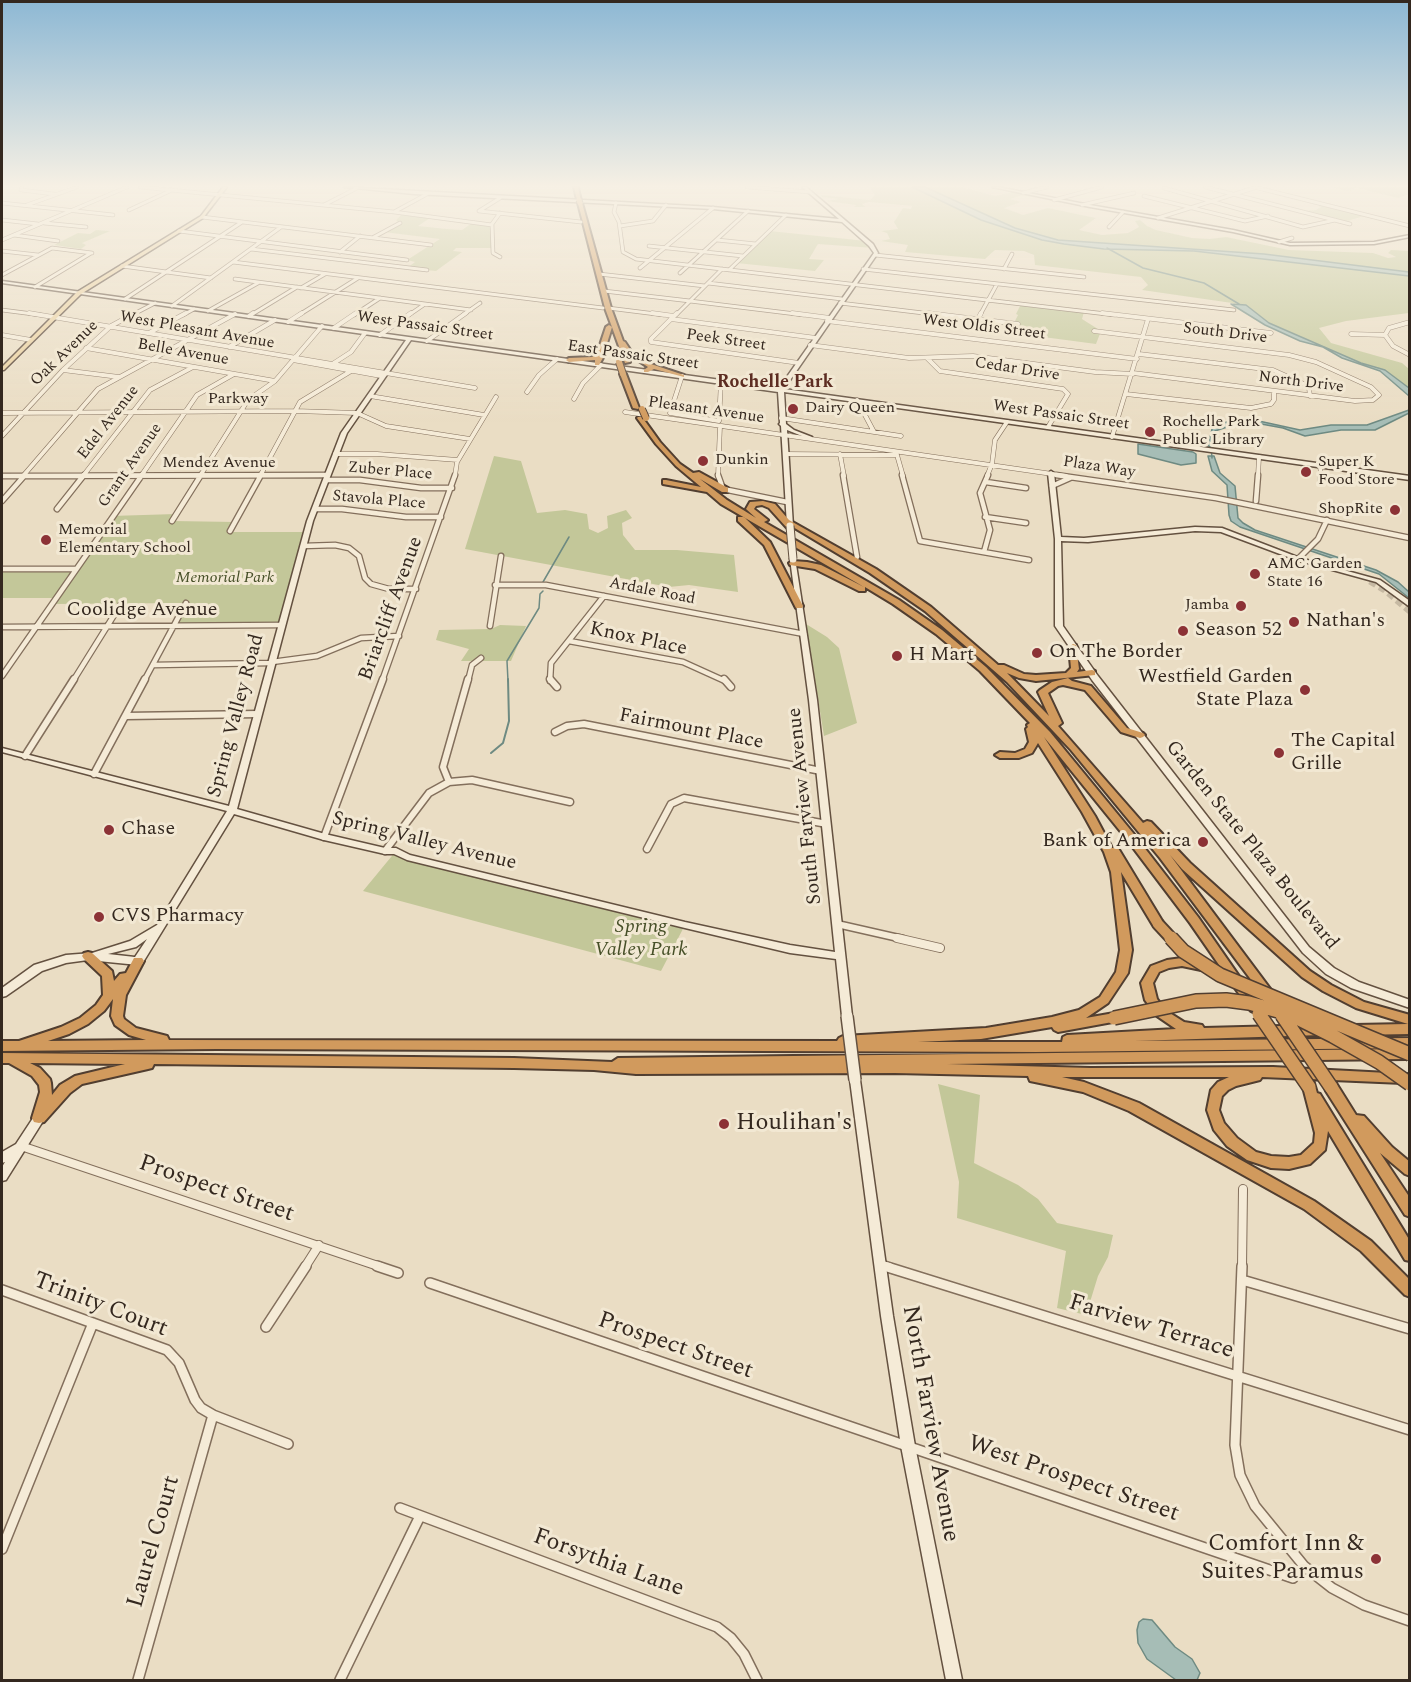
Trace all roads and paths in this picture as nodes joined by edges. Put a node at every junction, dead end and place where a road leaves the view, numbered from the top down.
1 (19, 265) edge
2 (71, 265) edge
3 (176, 265) edge
4 (228, 265) edge
5 (263, 265) edge
6 (389, 265) edge
7 (594, 265) edge
8 (597, 265) edge
9 (643, 265) edge
10 (688, 265) edge
11 (692, 265) edge
12 (734, 265) edge
13 (866, 265) edge
14 (972, 265) edge
15 (1006, 265) edge
16 (122, 266) joint
17 (640, 268) dead end
18 (722, 269) junction
19 (863, 269) junction
20 (1004, 269) junction
21 (427, 270) dead end
22 (729, 270) junction
23 (166, 272) junction
24 (326, 273) junction
25 (680, 273) dead end
26 (599, 274) junction
27 (2, 275) edge
28 (358, 277) junction
29 (211, 278) junction
30 (1084, 278) dead end
31 (235, 279) dead end
32 (2, 282) edge
33 (259, 282) junction
34 (997, 284) junction
35 (706, 285) junction
36 (852, 285) junction
37 (35, 287) junction
38 (299, 287) junction
39 (604, 291) junction
40 (337, 292) junction
41 (80, 293) junction
42 (381, 298) junction
43 (125, 299) junction
44 (690, 301) junction
45 (841, 301) junction
46 (988, 301) junction
47 (155, 303) junction
48 (480, 303) dead end
49 (425, 304) junction
50 (172, 306) junction
51 (606, 308) junction
52 (194, 309) junction
53 (2, 310) edge
54 (471, 310) junction
55 (1234, 310) dead end
56 (208, 311) junction
57 (235, 314) junction
58 (249, 316) junction
59 (54, 317) junction
60 (673, 318) junction
61 (828, 319) junction
62 (978, 319) junction
63 (1148, 319) junction
64 (275, 320) junction
65 (288, 322) junction
66 (1410, 322) edge
67 (1018, 324) dead end
68 (322, 326) junction
69 (110, 327) junction
70 (334, 328) junction
71 (612, 329) junction
72 (1094, 330) dead end
73 (147, 333) junction
74 (366, 333) junction
75 (1271, 333) dead end
76 (380, 334) junction
77 (1351, 334) dead end
78 (1385, 335) junction
79 (2, 336) edge
80 (1143, 336) junction
81 (816, 338) junction
82 (409, 339) junction
83 (31, 340) junction
84 (187, 340) junction
85 (427, 341) junction
86 (810, 345) junction
87 (228, 347) junction
88 (86, 348) junction
89 (518, 353) joint
90 (602, 354) junction
91 (1410, 355) edge
92 (1138, 356) junction
93 (927, 358) junction
94 (1303, 358) joint
95 (152, 359) junction
96 (294, 359) junction
97 (557, 359) junction
98 (569, 360) junction
99 (335, 363) junction
100 (799, 363) junction
101 (352, 365) junction
102 (599, 365) junction
103 (3, 366) edge
104 (193, 367) junction
105 (328, 367) junction
106 (648, 368) junction
107 (63, 370) junction
108 (351, 371) junction
109 (234, 374) junction
110 (385, 374) junction
111 (1133, 374) junction
112 (682, 376) junction
113 (119, 377) junction
114 (275, 381) junction
115 (721, 381) junction
116 (475, 388) dead end
117 (781, 390) junction
118 (1274, 391) junction
119 (527, 392) dead end
120 (1126, 394) junction
121 (370, 396) junction
122 (1310, 396) junction
123 (496, 397) dead end
124 (574, 399) dead end
125 (857, 400) junction
126 (295, 411) junction
127 (78, 412) junction
128 (133, 412) junction
129 (185, 412) junction
130 (240, 412) junction
131 (626, 412) dead end
132 (2, 413) edge
133 (24, 413) junction
134 (357, 414) junction
135 (484, 415) junction
136 (643, 418) junction
137 (782, 421) junction
138 (1007, 422) junction
139 (720, 423) junction
140 (1048, 428) junction
141 (874, 432) junction
142 (783, 434) junction
143 (2, 436) edge
144 (901, 436) dead end
145 (809, 437) junction
146 (1112, 437) junction
147 (470, 439) junction
148 (784, 443) junction
149 (785, 453) junction
150 (335, 454) junction
151 (840, 454) junction
152 (1259, 457) junction
153 (458, 460) junction
154 (992, 464) junction
155 (678, 465) junction
156 (1320, 465) junction
157 (1051, 473) junction
158 (698, 475) junction
159 (718, 475) junction
160 (2, 476) edge
161 (23, 476) junction
162 (83, 476) junction
163 (140, 476) junction
164 (200, 476) junction
165 (260, 476) junction
166 (1078, 477) junction
167 (327, 478) junction
168 (1410, 478) edge
169 (1320, 480) dead end
170 (986, 482) junction
171 (1052, 486) junction
172 (452, 488) junction
173 (1026, 488) dead end
174 (724, 490) junction
175 (715, 495) junction
176 (2, 501) edge
177 (1256, 501) dead end
178 (724, 502) junction
179 (787, 502) junction
180 (57, 509) dead end
181 (315, 509) junction
182 (985, 517) junction
183 (441, 518) junction
184 (1327, 520) junction
185 (172, 521) dead end
186 (1026, 523) dead end
187 (789, 524) junction
188 (771, 526) junction
189 (230, 531) dead end
190 (1410, 538) edge
191 (1058, 539) junction
192 (303, 546) junction
193 (984, 552) junction
194 (501, 556) dead end
195 (857, 557) dead end
196 (1300, 557) junction
197 (1029, 560) dead end
198 (793, 561) junction
199 (2, 569) edge
200 (76, 569) junction
201 (1353, 574) junction
202 (1370, 581) tunnel mouth
203 (495, 585) junction
204 (416, 589) junction
205 (604, 596) junction
206 (186, 603) dead end
207 (121, 604) dead end
208 (1410, 605) edge
209 (799, 606) junction
210 (176, 625) junction
211 (282, 625) junction
212 (36, 626) junction
213 (106, 626) junction
214 (490, 626) dead end
215 (2, 627) edge
216 (804, 634) junction
217 (399, 636) junction
218 (569, 641) junction
219 (969, 644) junction
220 (1073, 647) junction
221 (984, 657) junction
222 (481, 658) dead end
223 (973, 660) junction
224 (272, 663) junction
225 (154, 665) junction
226 (2, 676) edge
227 (1094, 676) junction
228 (1066, 679) junction
229 (557, 687) dead end
230 (731, 687) dead end
231 (1025, 712) junction
232 (258, 714) junction
233 (126, 716) junction
234 (555, 732) dead end
235 (1140, 735) junction
236 (1067, 742) junction
237 (2, 750) edge
238 (1000, 754) dead end
239 (25, 756) junction
240 (821, 771) junction
241 (94, 774) junction
242 (449, 782) junction
243 (1106, 786) junction
244 (570, 802) dead end
245 (232, 810) junction
246 (1087, 812) junction
247 (826, 824) junction
248 (324, 837) junction
249 (647, 849) dead end
250 (385, 851) junction
251 (164, 923) junction
252 (837, 924) junction
253 (940, 948) dead end
254 (88, 956) junction
255 (840, 956) junction
256 (138, 961) junction
257 (2, 993) edge
258 (1245, 993) junction
259 (109, 994) junction
260 (1410, 1004) edge
261 (1410, 1020) edge
262 (1410, 1029) edge
263 (1276, 1031) junction
264 (980, 1040) junction
265 (1410, 1043) edge
266 (217, 1044) junction
267 (2, 1046) edge
268 (17, 1046) junction
269 (1410, 1054) edge
270 (5, 1058) edge
271 (170, 1059) junction
272 (594, 1065) junction
273 (992, 1070) junction
274 (1274, 1072) junction
275 (1375, 1077) junction
276 (1410, 1078) edge
277 (1410, 1084) edge
278 (1309, 1087) junction
279 (1331, 1087) junction
280 (39, 1118) junction
281 (20, 1146) junction
282 (2, 1158) edge
283 (1410, 1170) edge
284 (867, 1174) joint
285 (2, 1176) edge
286 (1243, 1189) dead end
287 (1410, 1210) edge
288 (319, 1245) junction
289 (1410, 1255) edge
290 (881, 1265) junction
291 (398, 1273) dead end
292 (1242, 1280) junction
293 (430, 1283) dead end
294 (2, 1290) edge
295 (1410, 1290) edge
296 (93, 1323) junction
297 (266, 1327) dead end
298 (1410, 1329) edge
299 (1239, 1376) junction
300 (213, 1415) junction
301 (1410, 1430) edge
302 (288, 1443) dead end
303 (908, 1446) junction
304 (399, 1508) dead end
305 (420, 1516) junction
306 (2, 1549) edge
307 (1293, 1578) dead end
308 (1410, 1621) edge
309 (138, 1680) edge
310 (340, 1680) edge
311 (757, 1680) edge
312 (954, 1680) edge

1 - 27 street
2 - 37 street
3 - 23 street
4 - 29 street
5 - 24 street
6 - 21 street
7 - 51 highway
8 - 26 highway
9 - 17 street
10 - 25 street
11 - 18 street
12 - 22 street
13 - 19 street
14 - 20 street
15 - 20 street
16 - 23 street
16 - 41 main road
18 - 22 street
18 - 35 street
19 - 34 street
19 - 36 street
20 - 30 street
22 - 36 street
23 - 29 street
23 - 43 street
24 - 28 street
24 - 38 street
26 - 35 street
26 - 39 highway
28 - 40 street
28 - 51 street
29 - 50 street
31 - 33 street
32 - 37 street, West Passaic Street
33 - 38 street
33 - 56 street
34 - 46 street
34 - 55 street
35 - 44 street
35 - 45 street
36 - 45 street
36 - 46 street
37 - 41 street, West Passaic Street
38 - 40 street
38 - 58 street
39 - 44 street, West Oldis Street
39 - 51 highway
40 - 42 street
40 - 65 street
41 - 43 street, West Passaic Street
41 - 59 main road
42 - 49 street
42 - 70 street
43 - 47 street, West Passaic Street
44 - 60 street
44 - 61 street, West Oldis Street
45 - 61 street
45 - 62 street
46 - 62 street
46 - 63 street
47 - 50 street, West Passaic Street
47 - 69 street, Oak Avenue
48 - 54 street
49 - 54 street
49 - 76 street
50 - 52 street, West Passaic Street
51 - 60 street
51 - 71 highway
52 - 56 street, West Passaic Street
52 - 73 street
53 - 59 street, West Pleasant Avenue
54 - 85 street
56 - 57 street, West Passaic Street
57 - 58 street, West Passaic Street
57 - 84 street
58 - 64 street, West Passaic Street
59 - 69 street, West Pleasant Avenue
59 - 83 main road
60 - 81 street
60 - 100 street, Peek Street
61 - 81 street
61 - 92 street, West Oldis Street
62 - 67 street
63 - 75 street
63 - 80 street
64 - 65 street, West Passaic Street
64 - 87 street
65 - 68 street, West Passaic Street
66 - 78 street
68 - 70 street, West Passaic Street
68 - 96 street
69 - 73 street, West Pleasant Avenue
69 - 88 street, Oak Avenue
70 - 74 street, West Passaic Street
71 - 90 highway
71 - 106 highway
71 - 136 highway, bridge
72 - 80 street, South Drive
73 - 84 street, West Pleasant Avenue
74 - 76 street, West Passaic Street
74 - 99 street
76 - 82 street, West Passaic Street
77 - 78 street
78 - 91 street
79 - 83 street
80 - 92 street
80 - 94 street, South Drive
81 - 86 street
82 - 85 street, West Passaic Street
82 - 110 street, Spring Valley Road
83 - 103 main road
84 - 87 street, West Pleasant Avenue
84 - 95 street
85 - 89 street, West Passaic Street
86 - 93 street, North Drive
86 - 100 street
87 - 96 street, West Pleasant Avenue
88 - 95 street, Belle Avenue
88 - 107 street, Oak Avenue
89 - 97 street, East Passaic Street
90 - 98 highway
90 - 102 highway
92 - 111 street
92 - 122 street, West Oldis Street
93 - 111 street, North Drive
93 - 140 street, Cedar Drive
94 - 122 street, North Drive
95 - 104 street, Belle Avenue
95 - 113 street
96 - 99 street, West Pleasant Avenue
96 - 105 street, West Pleasant Avenue
96 - 114 street
97 - 98 street, East Passaic Street
97 - 119 street
98 - 102 street, East Passaic Street
99 - 101 street, West Pleasant Avenue
99 - 105 street
100 - 117 street
101 - 108 street
101 - 110 street, West Pleasant Avenue
102 - 106 street, East Passaic Street
102 - 124 street
104 - 109 street, Belle Avenue
104 - 128 street, Edel Avenue
105 - 108 street, West Pleasant Avenue
106 - 112 highway
107 - 113 street
107 - 133 street, Oak Avenue
108 - 110 street, West Pleasant Avenue
108 - 126 street
109 - 114 street, Belle Avenue
109 - 129 street, Grant Avenue
110 - 116 street, West Pleasant Avenue
110 - 121 street, Spring Valley Road
111 - 118 street, North Drive
111 - 120 street
112 - 115 street, East Passaic Street
112 - 139 street, Pleasant Avenue
113 - 127 street
114 - 130 street
115 - 117 street, East Passaic Street
115 - 139 street
117 - 125 street, West Passaic Street
117 - 137 street, South Farview Avenue
118 - 120 street
118 - 122 street, North Drive
120 - 146 street
121 - 134 street, Spring Valley Road
121 - 135 street
123 - 135 street, Briarcliff Avenue
125 - 138 street, West Passaic Street
125 - 141 street
126 - 130 street, Parkway
126 - 134 street, Parkway
126 - 165 street
127 - 128 street, Parkway
127 - 133 street, Parkway
127 - 161 street
128 - 129 street, Parkway
128 - 162 street, Edel Avenue
129 - 130 street, Parkway
129 - 163 street, Grant Avenue
130 - 164 street
131 - 139 street, Pleasant Avenue
132 - 133 street, Parkway
133 - 143 street, Oak Avenue
134 - 147 street, Parkway
134 - 150 street, Spring Valley Road
135 - 147 street, Briarcliff Avenue
136 - 155 highway
136 - 158 highway
137 - 141 street
137 - 142 street, South Farview Avenue
137 - 145 street
138 - 140 street, West Passaic Street
138 - 154 street
139 - 142 street, Pleasant Avenue
139 - 159 street
140 - 146 street, West Passaic Street
141 - 144 street
142 - 145 street, Plaza Way
142 - 148 street, South Farview Avenue
145 - 148 street
145 - 154 street, Plaza Way
146 - 152 street, West Passaic Street
147 - 153 street, Briarcliff Avenue
148 - 149 street, South Farview Avenue
149 - 151 street
149 - 179 street, South Farview Avenue
150 - 153 street
150 - 167 street, Spring Valley Road
151 - 193 street
151 - 195 street
152 - 156 street, West Passaic Street
152 - 177 street
153 - 172 street, Briarcliff Avenue
154 - 157 street, Plaza Way
154 - 170 street
155 - 175 highway
155 - 175 highway
156 - 168 street, West Passaic Street
156 - 169 street
157 - 166 street, Plaza Way
157 - 171 street, Garden State Plaza Boulevard
158 - 159 highway
158 - 174 highway
158 - 188 highway
159 - 174 street
160 - 161 street, Mendez Avenue
161 - 162 street, Mendez Avenue
161 - 176 street
162 - 163 street, Mendez Avenue
162 - 180 street, Edel Avenue
163 - 164 street, Mendez Avenue
163 - 200 street, Grant Avenue
164 - 165 street, Mendez Avenue
164 - 185 street
165 - 167 street, Mendez Avenue
165 - 189 street
166 - 171 street
166 - 184 street, Plaza Way
167 - 172 street, Zuber Place
167 - 181 street, Spring Valley Road
170 - 173 street
170 - 182 street
171 - 191 street, Garden State Plaza Boulevard
172 - 183 street, Briarcliff Avenue
174 - 179 street
175 - 178 highway
178 - 209 highway
178 - 223 highway
179 - 187 street, South Farview Avenue
181 - 183 street, Stavola Place
181 - 192 street, Spring Valley Road
182 - 186 street
182 - 193 street
183 - 204 street, Briarcliff Avenue
184 - 190 street, Plaza Way
184 - 196 street
187 - 188 highway
187 - 198 street, South Farview Avenue, bridge
187 - 219 highway
188 - 219 highway
191 - 196 street
191 - 220 street, Garden State Plaza Boulevard
192 - 204 street
192 - 211 street, Spring Valley Road
193 - 197 street
194 - 203 street
196 - 201 street
198 - 209 street, South Farview Avenue
198 - 223 highway
199 - 200 street
200 - 212 street, Grant Avenue
201 - 202 street
201 - 208 street
203 - 205 street, Ardale Road
203 - 214 street
204 - 217 street, Briarcliff Avenue
205 - 216 street, Ardale Road
205 - 218 street
206 - 210 street
207 - 213 street
209 - 216 street, South Farview Avenue
210 - 211 street, Coolidge Avenue
210 - 213 street, Coolidge Avenue
210 - 225 street
211 - 224 street, Spring Valley Road
212 - 213 street, Coolidge Avenue
212 - 215 street, Coolidge Avenue
212 - 226 street, Grant Avenue
213 - 239 street
216 - 240 street, South Farview Avenue
217 - 224 street
217 - 248 street, Briarcliff Avenue
218 - 229 street
218 - 230 street, Knox Place
219 - 221 highway
220 - 227 street, Garden State Plaza Boulevard
220 - 228 highway
221 - 228 highway
221 - 236 highway
222 - 242 street
223 - 231 highway
224 - 225 street
224 - 232 street, Spring Valley Road
225 - 233 street
227 - 228 highway
227 - 235 street, Garden State Plaza Boulevard
228 - 235 highway
228 - 236 highway
231 - 238 highway
231 - 246 highway
231 - 258 highway
232 - 233 street
232 - 245 street, Spring Valley Road
233 - 241 street
234 - 240 street, Fairmount Place
235 - 260 street, Garden State Plaza Boulevard
236 - 243 highway
237 - 239 street, Spring Valley Avenue
239 - 241 street, Spring Valley Avenue
240 - 247 street, South Farview Avenue
241 - 245 street, Spring Valley Avenue
242 - 244 street
242 - 250 street
243 - 261 highway
243 - 279 highway, bridge
245 - 248 street, Spring Valley Avenue
245 - 251 street, Spring Valley Road
246 - 264 highway
246 - 269 highway, bridge
247 - 249 street
247 - 252 street, South Farview Avenue
248 - 250 street, Spring Valley Avenue
250 - 255 street, Spring Valley Avenue
251 - 254 street
251 - 256 street, Spring Valley Road
252 - 253 street
252 - 255 street, South Farview Avenue
254 - 256 street
254 - 257 street
254 - 259 highway
255 - 284 street, South Farview Avenue, bridge
256 - 259 highway
256 - 266 highway
258 - 263 highway
258 - 278 highway, bridge
259 - 268 highway
262 - 263 highway
263 - 264 highway
264 - 265 highway
264 - 266 highway
264 - 277 highway, bridge
266 - 268 highway
267 - 268 highway
269 - 272 highway
270 - 271 highway
270 - 280 highway
271 - 272 highway
271 - 280 highway
272 - 273 highway
273 - 274 highway
273 - 295 highway
274 - 275 highway
274 - 278 highway
275 - 276 highway
275 - 277 highway
278 - 289 highway
279 - 283 highway
279 - 287 highway
280 - 281 street
281 - 282 street
281 - 285 street
281 - 288 street, Prospect Street
284 - 290 street, North Farview Avenue
286 - 292 street
288 - 291 street, Prospect Street
288 - 297 street
290 - 299 street, Farview Terrace
290 - 303 street, North Farview Avenue
292 - 298 street
292 - 299 street
293 - 303 street, Prospect Street
294 - 296 street, Trinity Court
296 - 300 street, Trinity Court
296 - 306 street
299 - 301 street, Farview Terrace
299 - 308 street
300 - 302 street, Trinity Court
300 - 309 street, Laurel Court
303 - 307 street, West Prospect Street
303 - 312 street, North Farview Avenue
304 - 305 street, Forsythia Lane
305 - 310 street
305 - 311 street, Forsythia Lane

